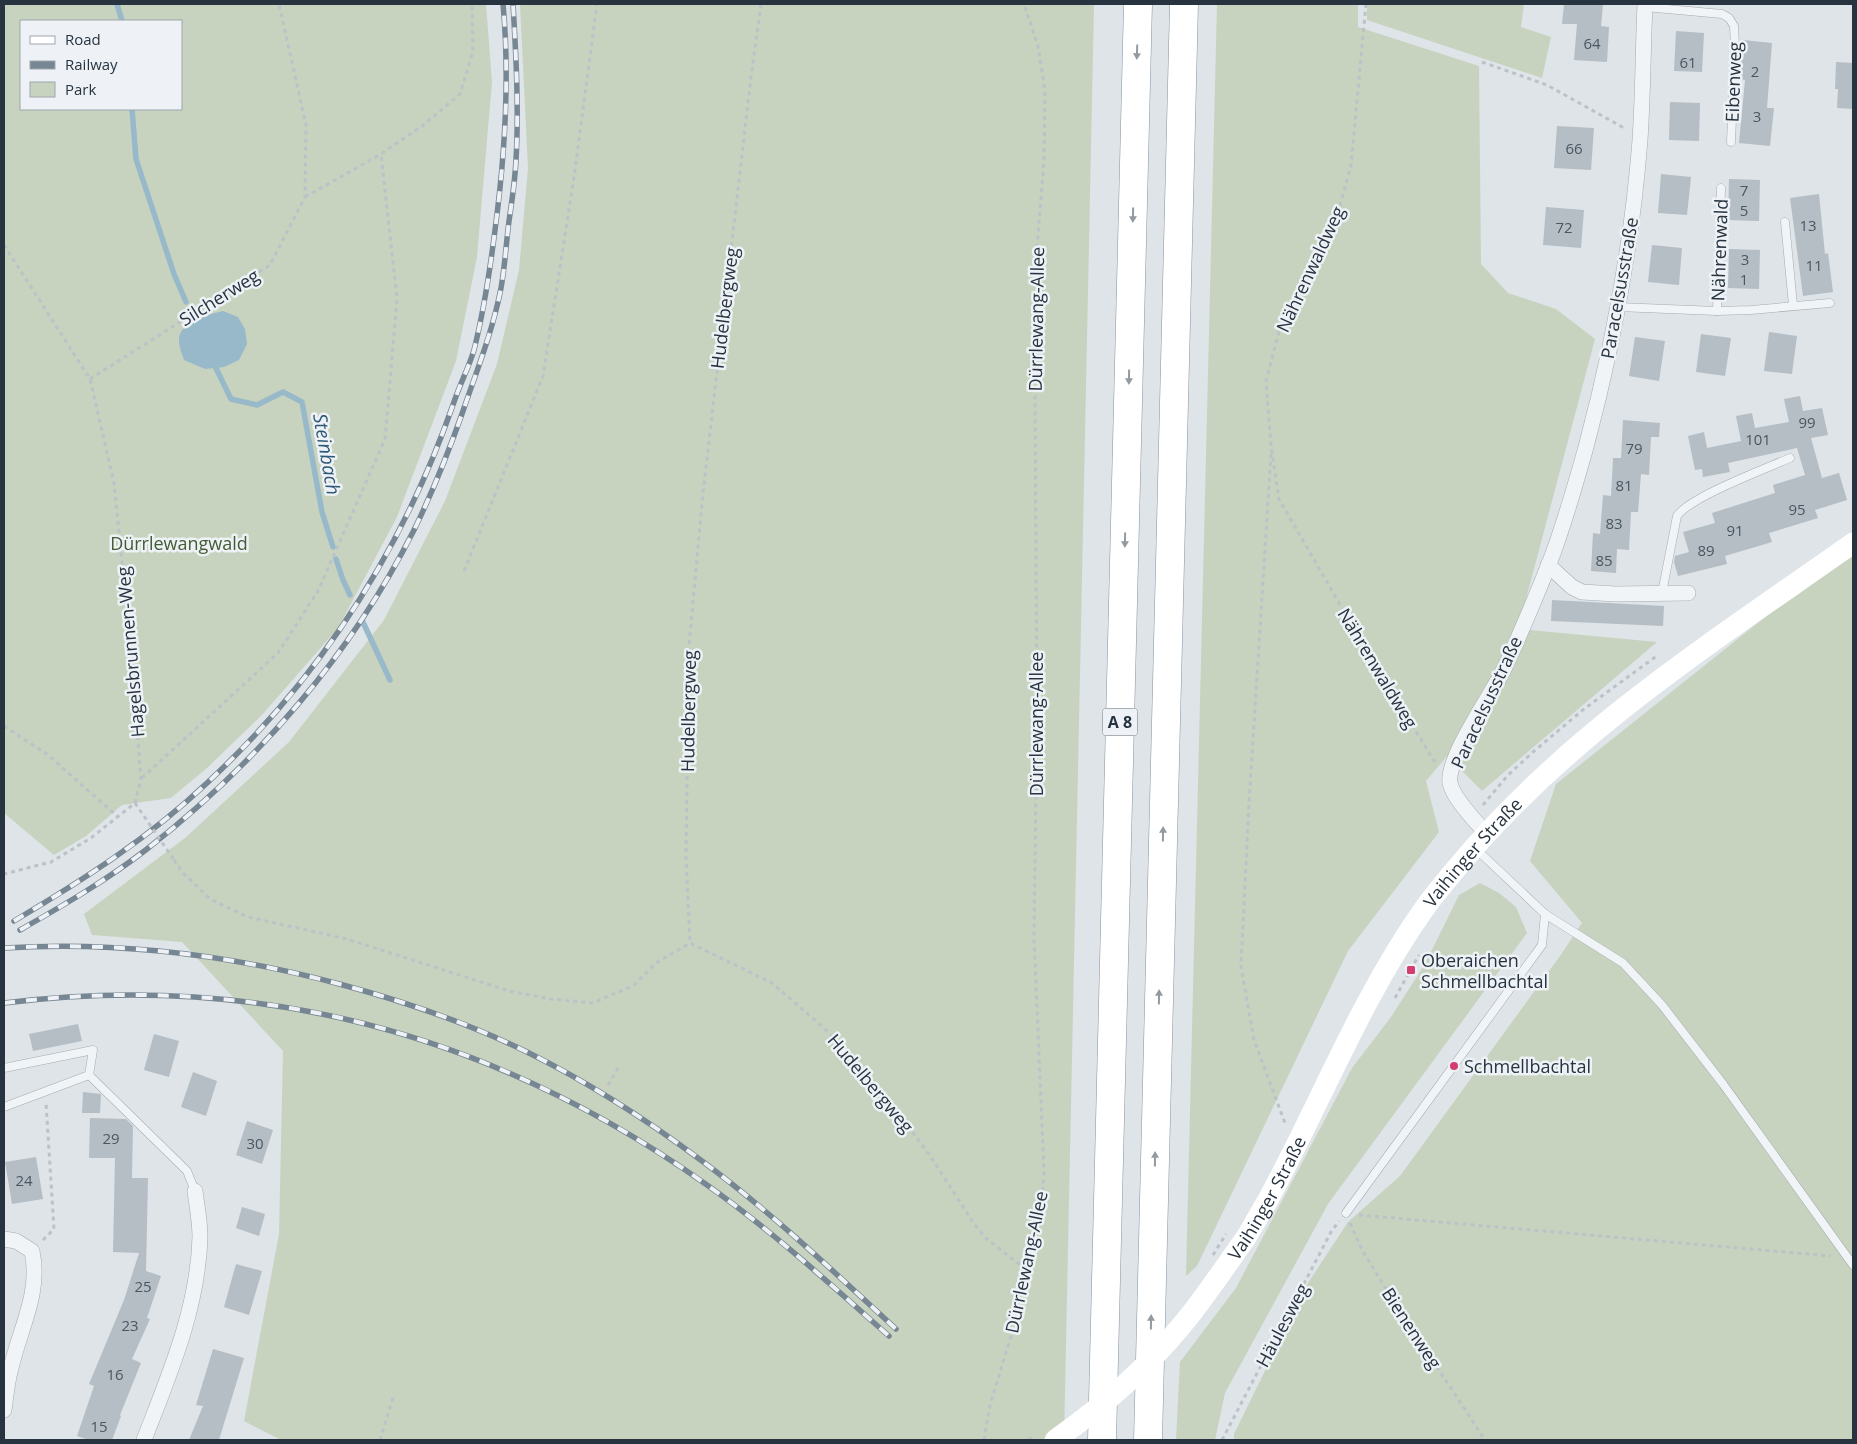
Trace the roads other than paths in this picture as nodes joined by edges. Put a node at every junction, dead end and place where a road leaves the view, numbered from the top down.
1 (1138, 4) edge
2 (1184, 4) edge
3 (1645, 6) edge
4 (1731, 142) dead end
5 (1720, 188) dead end
6 (1785, 222) dead end
7 (1830, 303) dead end
8 (1793, 305) junction
9 (1618, 307) junction
10 (1717, 311) junction
11 (1790, 458) dead end
12 (1853, 543) edge
13 (1548, 564) junction
14 (1662, 593) junction
15 (1688, 593) dead end
16 (1480, 840) junction
17 (1545, 914) junction
18 (4, 1068) edge
19 (89, 1075) junction
20 (4, 1107) edge
21 (195, 1192) joint
22 (1346, 1213) road end
23 (4, 1238) edge
24 (1853, 1265) edge
25 (4, 1410) edge
26 (1048, 1436) edge
27 (144, 1440) edge
28 (1102, 1440) edge
29 (1148, 1440) edge

1 -> 28 highway, A 8
29 -> 2 highway
3 - 4 lane, Eibenweg
3 - 9 street, Paracelsusstraße
5 - 10 lane, Nährenwald
6 - 8 lane
7 - 8 lane, Nährenwald
8 - 10 lane, Nährenwald
9 - 10 lane, Nährenwald
9 - 13 street, Paracelsusstraße
11 - 14 lane
12 - 16 main road, Vaihinger Straße
13 - 14 street
13 - 16 street, Paracelsusstraße
14 - 15 street
16 - 17 lane
16 - 26 main road, Vaihinger Straße, bridge
17 - 22 lane
17 - 24 lane
18 - 19 lane
19 - 20 lane
19 - 21 lane
21 - 27 street
23 - 25 street

